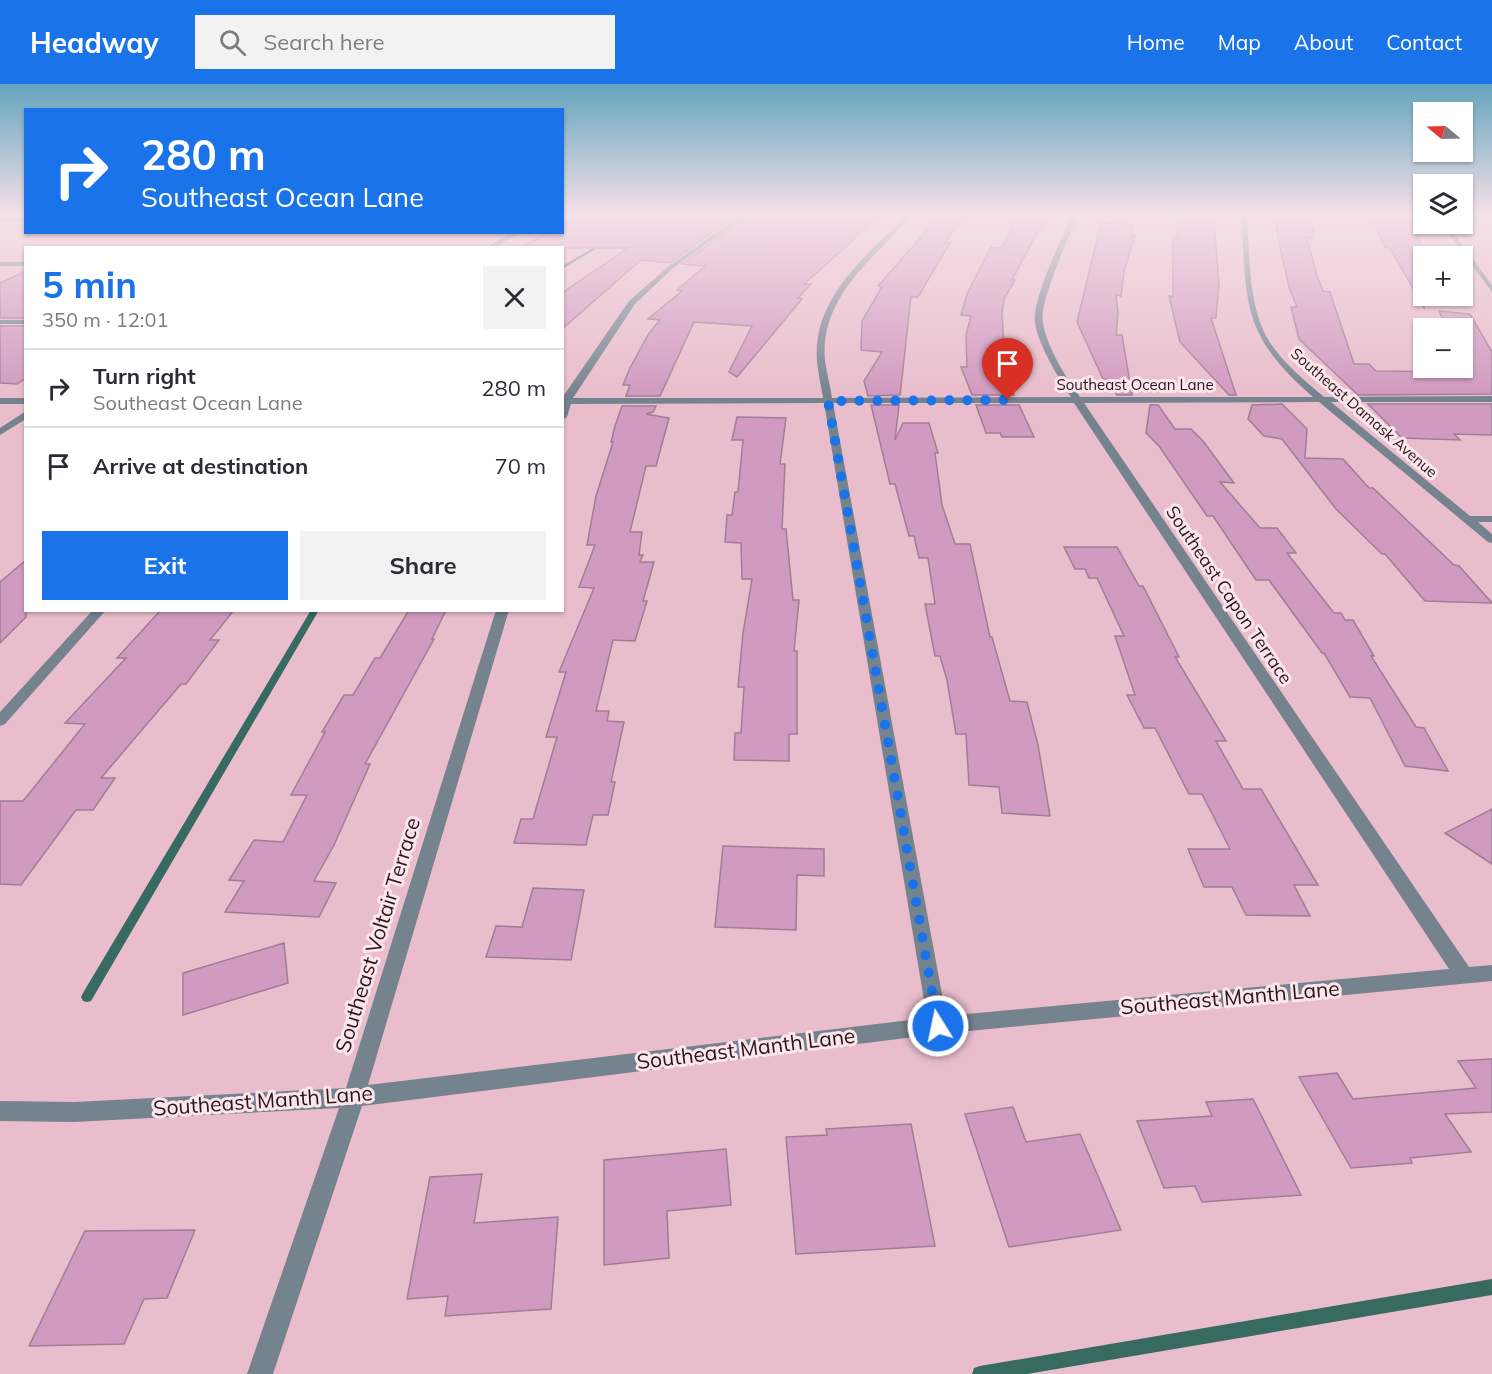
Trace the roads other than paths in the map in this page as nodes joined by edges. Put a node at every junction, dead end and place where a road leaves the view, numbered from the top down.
1 (663, 274) edge
2 (855, 274) edge
3 (1052, 274) edge
4 (1250, 274) edge
5 (1480, 274) edge
6 (1492, 291) edge
7 (0, 322) edge
8 (24, 322) edge
9 (1492, 399) edge
10 (1076, 400) junction
11 (0, 401) edge
12 (24, 401) edge
13 (565, 401) edge
14 (828, 401) junction
15 (1325, 401) junction
16 (24, 415) edge
17 (0, 432) edge
18 (1467, 519) junction
19 (1492, 519) edge
20 (1492, 540) edge
21 (98, 612) edge
22 (502, 612) edge
23 (0, 721) edge
24 (1492, 973) edge
25 (1465, 976) junction
26 (938, 1026) junction
27 (354, 1097) junction
28 (0, 1111) edge
29 (260, 1374) edge

1 - 13 street
2 - 14 street
3 - 10 street, Southeast Capon Terrace
4 - 15 street, Southeast Damask Avenue
5 - 6 street
7 - 8 street
9 - 15 street, Southeast Ocean Lane
10 - 14 street, Southeast Ocean Lane
10 - 15 street, Southeast Ocean Lane
10 - 25 street, Southeast Capon Terrace
11 - 12 street
13 - 14 street, Southeast Ocean Lane
14 - 26 street
15 - 18 street, Southeast Damask Avenue
16 - 17 street
18 - 19 street
18 - 20 street, Southeast Damask Avenue
21 - 23 street
22 - 27 street, Southeast Voltair Terrace
24 - 25 street, Southeast Manth Lane
25 - 26 street, Southeast Manth Lane
26 - 27 street, Southeast Manth Lane
27 - 28 street, Southeast Manth Lane
27 - 29 street, Southeast Voltair Terrace

